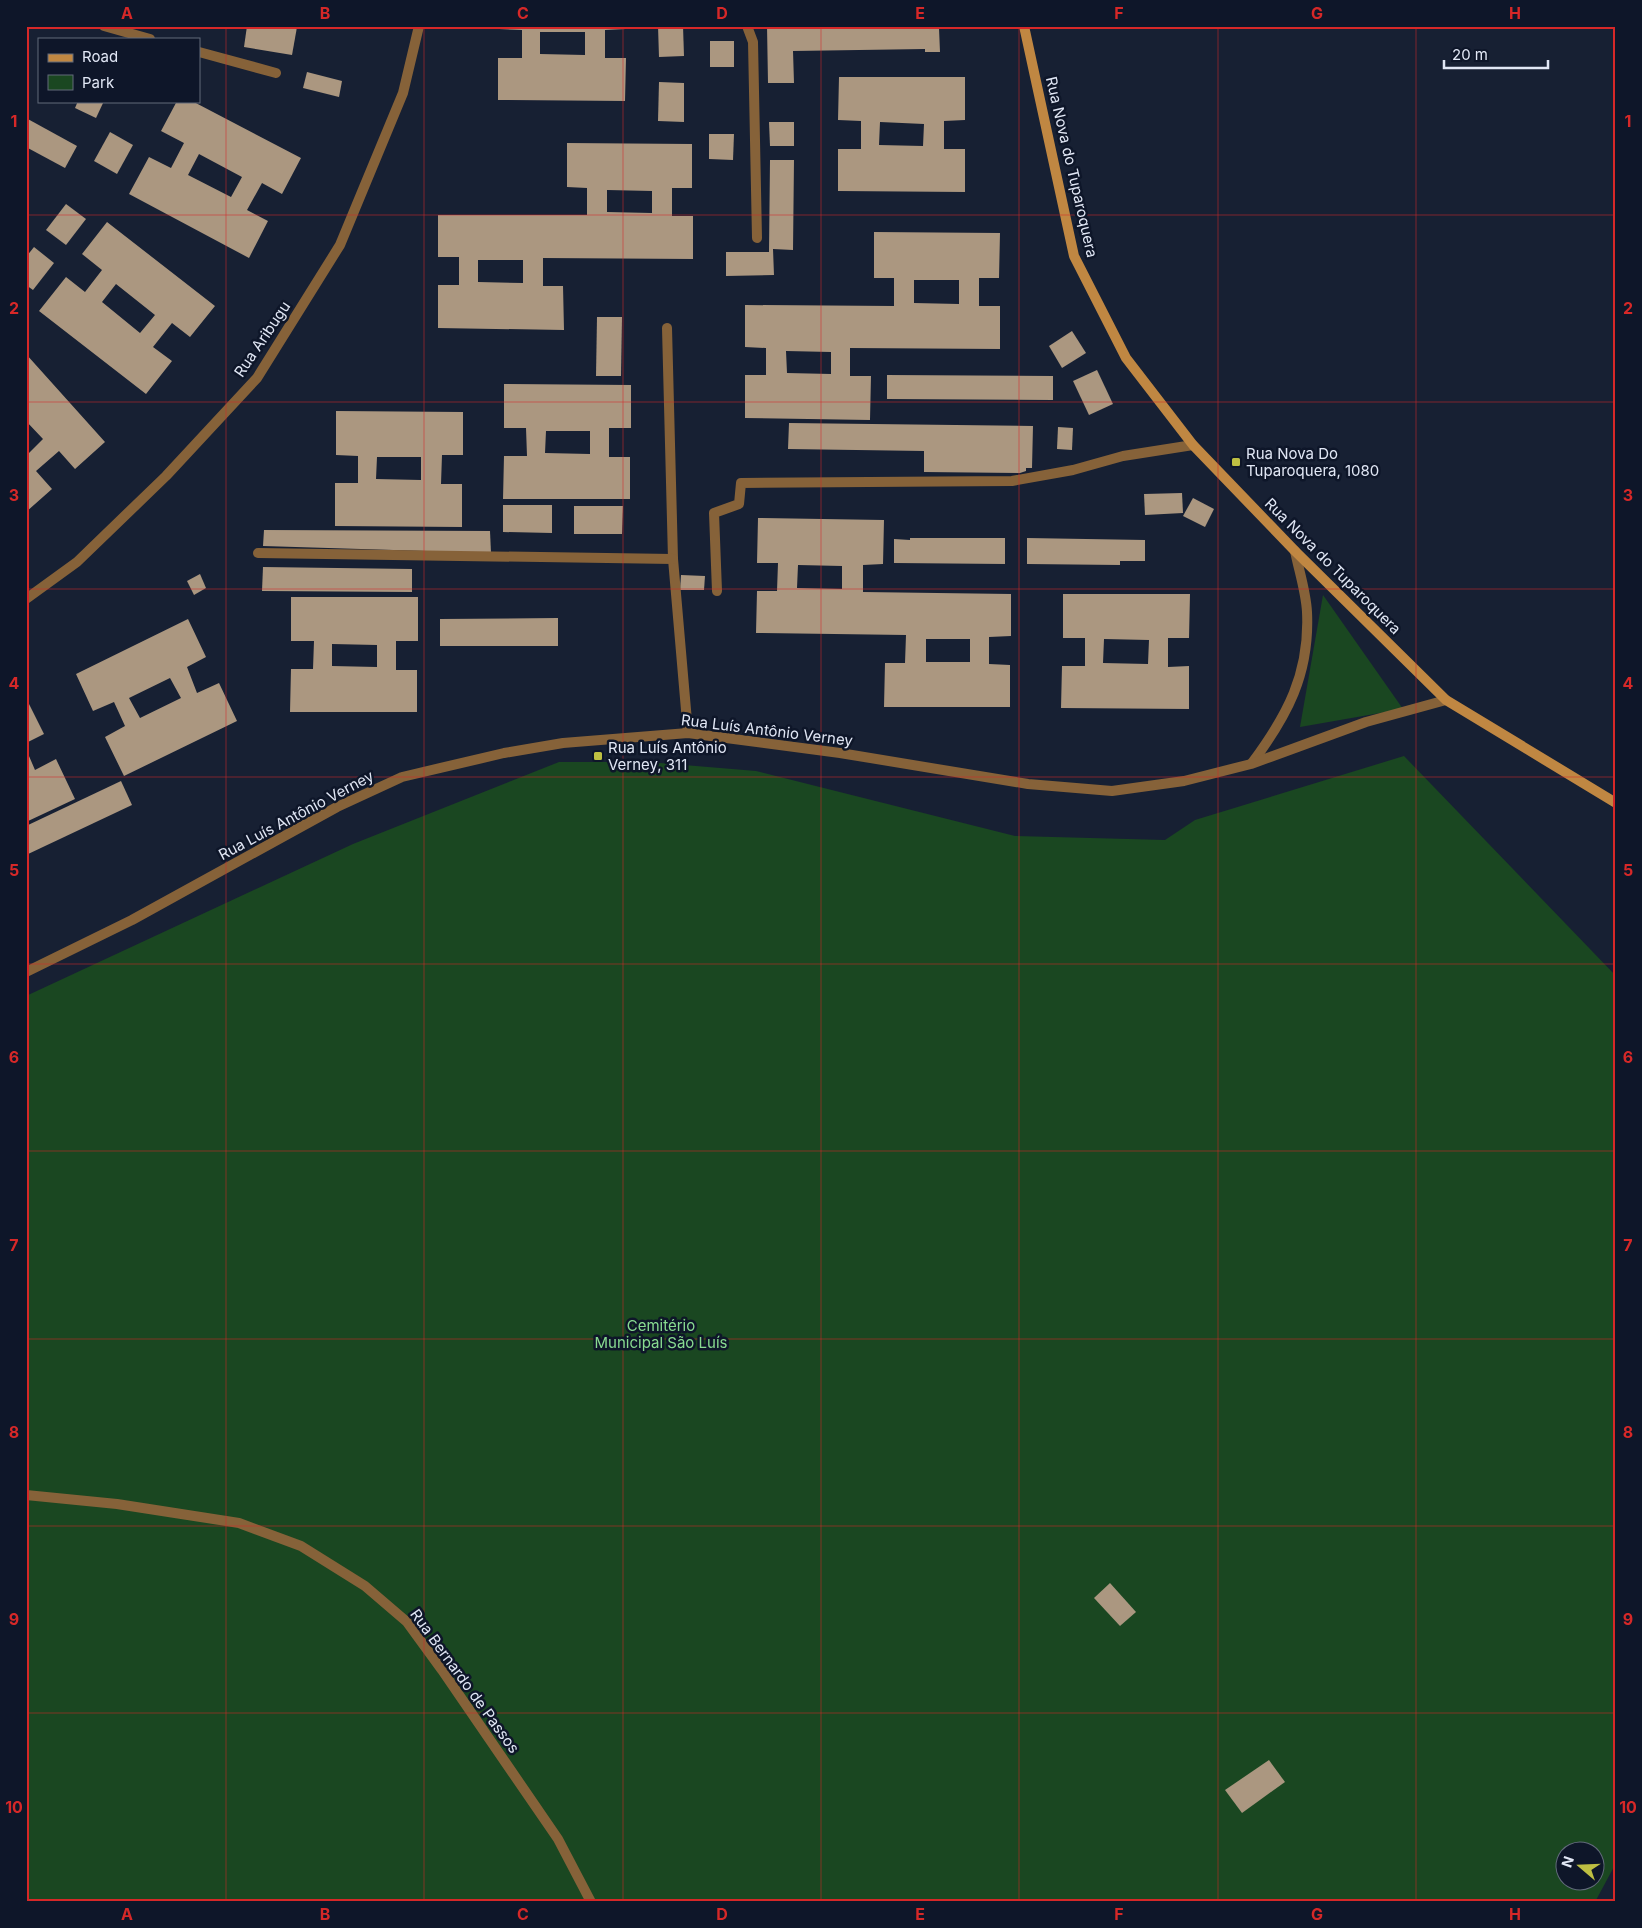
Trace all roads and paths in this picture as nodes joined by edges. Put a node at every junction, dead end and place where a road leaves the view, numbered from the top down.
1 (104, 26) edge
2 (419, 26) edge
3 (746, 26) edge
4 (1024, 26) edge
5 (146, 38) edge
6 (200, 52) edge
7 (276, 74) dead end
8 (757, 238) dead end
9 (667, 328) dead end
10 (1193, 445) junction
11 (1295, 552) junction
12 (258, 554) dead end
13 (673, 559) junction
14 (717, 592) dead end
15 (26, 599) edge
16 (1446, 700) junction
17 (688, 733) junction
18 (1251, 764) junction
19 (1616, 803) edge
20 (26, 972) edge
21 (26, 1495) edge
22 (591, 1902) edge

1 - 5 street
2 - 15 street, Rua Aribugu
3 - 8 street
4 - 10 street, Rua Nova do Tuparoquera
6 - 7 street
9 - 13 street
10 - 11 street, Rua Nova do Tuparoquera
10 - 14 street
11 - 16 street, Rua Nova do Tuparoquera
11 - 18 street
12 - 13 street
13 - 17 street
16 - 18 street, Rua Luís Antônio Verney
16 - 19 street, Rua Nova do Tuparoquera
17 - 18 street, Rua Luís Antônio Verney
17 - 20 street, Rua Luís Antônio Verney
21 - 22 street, Rua Bernardo de Passos

